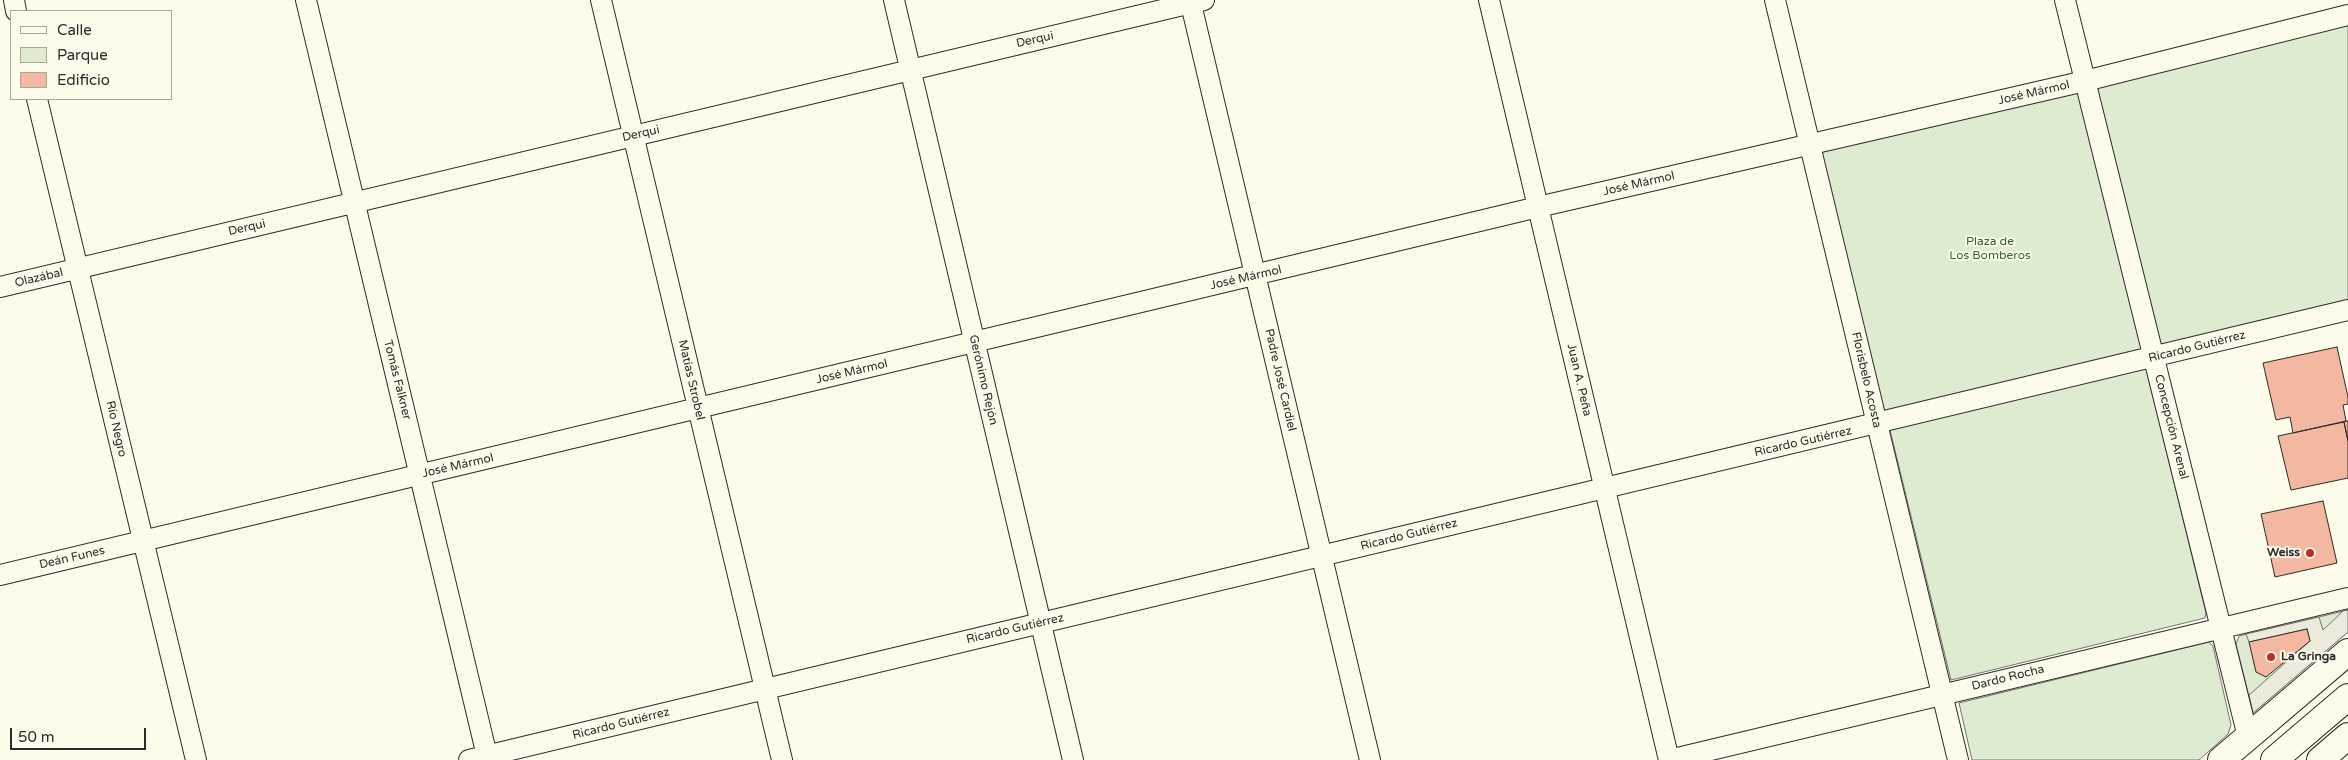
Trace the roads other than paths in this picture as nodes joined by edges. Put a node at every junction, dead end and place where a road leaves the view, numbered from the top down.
1 (306, 0) edge
2 (601, 0) edge
3 (894, 0) edge
4 (1489, 0) edge
5 (1775, 0) edge
6 (2065, 0) edge
7 (1195, 1) edge
8 (2348, 15) edge
9 (910, 70) junction
10 (2085, 81) junction
11 (37, 100) edge
12 (633, 136) junction
13 (1810, 144) junction
14 (354, 202) junction
15 (1538, 208) junction
16 (78, 268) junction
17 (1256, 276) junction
18 (0, 287) edge
19 (2348, 310) edge
20 (974, 343) junction
21 (2154, 357) junction
22 (698, 409) junction
23 (1877, 424) junction
24 (420, 475) junction
25 (1605, 488) junction
26 (143, 541) junction
27 (1322, 556) junction
28 (0, 575) edge
29 (2348, 598) edge
30 (1041, 623) junction
31 (2220, 627) junction
32 (2348, 652) edge
33 (765, 689) junction
34 (1942, 694) junction
35 (2348, 697) edge
36 (2348, 736) edge
37 (2248, 737) junction
38 (481, 759) edge
39 (196, 760) edge
40 (782, 760) edge
41 (1073, 760) edge
42 (1370, 760) edge
43 (1669, 760) edge
44 (1958, 760) edge
45 (2221, 760) edge
46 (2274, 760) edge
47 (2320, 760) edge

1 - 14 street, Tomás Falkner
2 - 12 street, Matías Strobel
3 - 9 street, Gerónimo Rejón
4 - 15 street, Juan A. Peña
5 - 13 street, Florisbelo Acosta
6 - 10 street, Concepción Arenal
7 - 9 street, Derqui
7 - 17 street, Padre José Cardiel
8 - 10 street, José Mármol
9 - 12 street, Derqui
9 - 20 street, Gerónimo Rejón
10 - 13 street, José Mármol
10 - 21 street, Concepción Arenal
11 - 16 street, Río Negro
12 - 14 street, Derqui
12 - 22 street, Matías Strobel
13 - 15 street, José Mármol
13 - 23 street, Florisbelo Acosta
14 - 16 street, Derqui
14 - 24 street, Tomás Falkner
15 - 17 street, José Mármol
15 - 25 street, Juan A. Peña
16 - 18 street, Olazábal
16 - 26 street, Río Negro
17 - 20 street, José Mármol
17 - 27 street, Padre José Cardiel
19 - 21 street, Ricardo Gutiérrez
20 - 22 street, José Mármol
20 - 30 street, Gerónimo Rejón
21 - 23 street, Ricardo Gutiérrez
21 - 31 street, Concepción Arenal
22 - 24 street, José Mármol
22 - 33 street, Matías Strobel
23 - 25 street, Ricardo Gutiérrez
23 - 34 street, Florisbelo Acosta
24 - 26 street, José Mármol
24 - 38 street, Tomás Falkner
25 - 27 street, Ricardo Gutiérrez
25 - 43 street, Juan A. Peña
26 - 28 street, Deán Funes
26 - 39 street, Río Negro
27 - 30 street, Ricardo Gutiérrez
27 - 42 street, Padre José Cardiel
29 - 31 street, Dardo Rocha
30 - 33 street, Ricardo Gutiérrez
30 - 41 street, Gerónimo Rejón
31 - 34 street, Dardo Rocha
31 - 37 street, Concepción Arenal
32 - 37 main road
33 - 38 street, Ricardo Gutiérrez
33 - 40 street, Matías Strobel
34 - 43 street, Dardo Rocha
34 - 44 street, Florisbelo Acosta
35 - 46 main road
36 - 47 main road
37 - 45 main road

